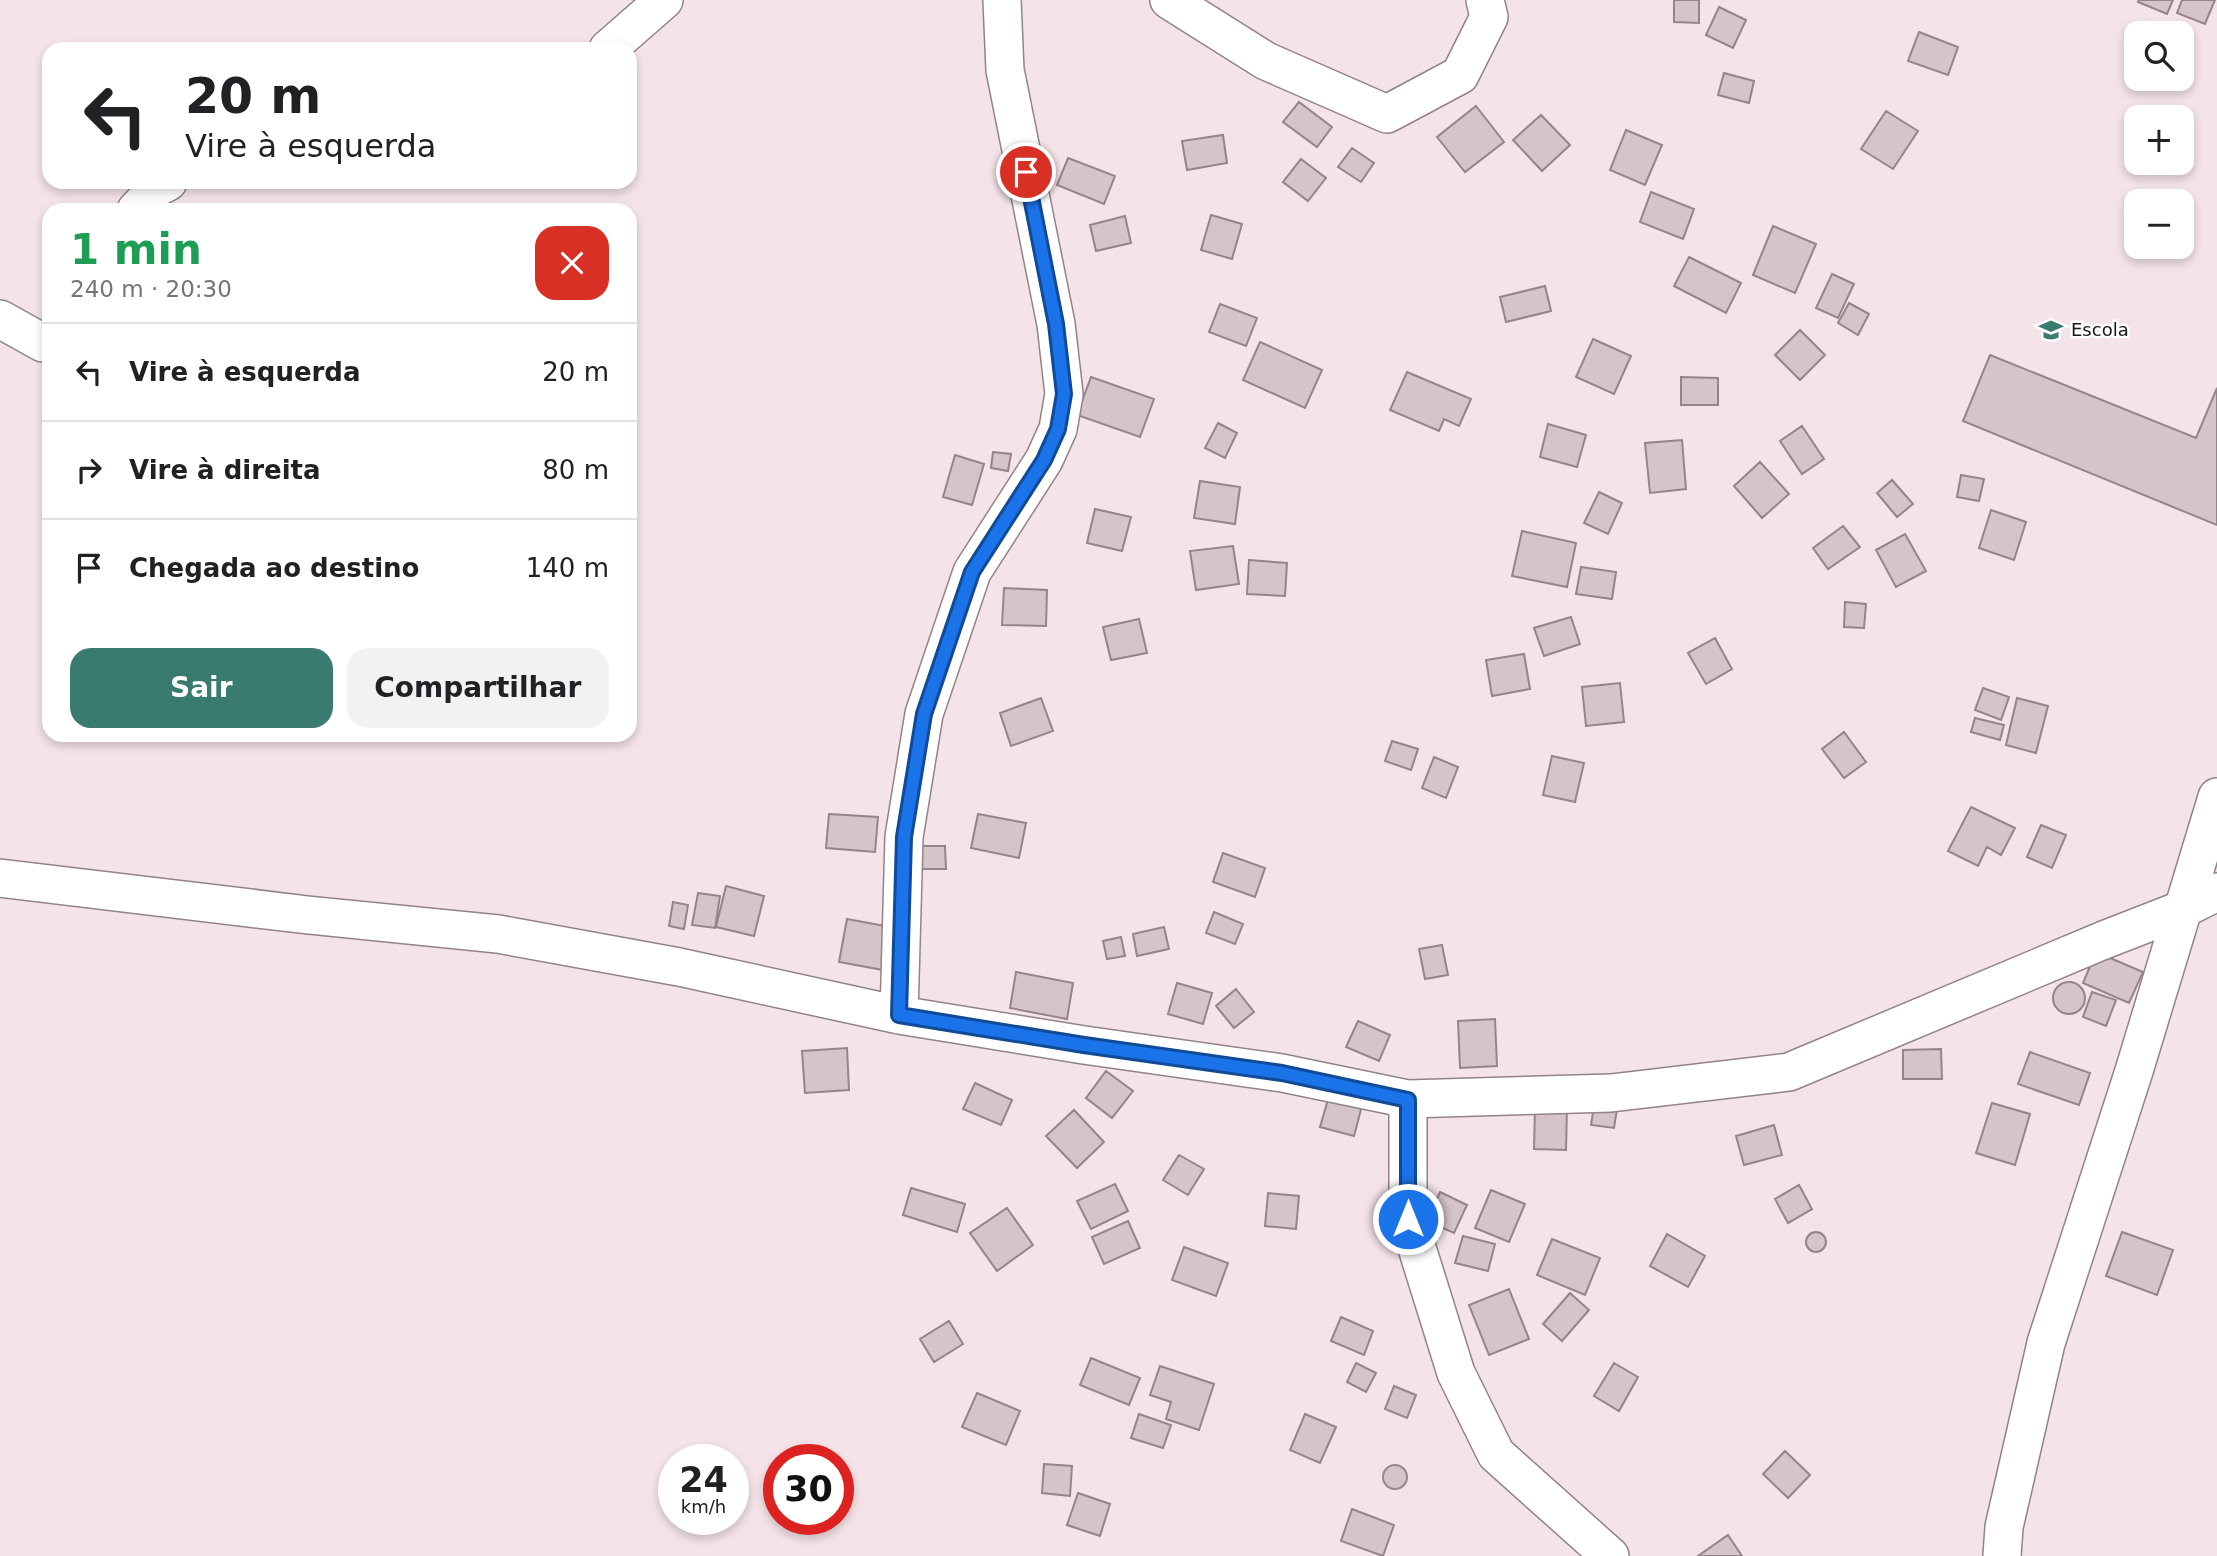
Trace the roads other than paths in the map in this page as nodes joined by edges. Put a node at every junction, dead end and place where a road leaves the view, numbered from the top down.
1 (664, 0) edge
2 (1002, 0) edge
3 (1169, 0) edge
4 (1485, 0) edge
5 (616, 42) edge
6 (156, 189) edge
7 (143, 203) edge
8 (0, 319) edge
9 (42, 342) edge
10 (2217, 797) edge
11 (0, 878) edge
12 (2217, 892) edge
13 (2181, 910) junction
14 (899, 1015) junction
15 (1408, 1100) junction
16 (1609, 1556) edge
17 (2002, 1556) edge

1 - 5 street
2 - 14 street
3 - 4 street
6 - 7 street
8 - 9 street
10 - 13 street
11 - 14 street
12 - 13 street
13 - 15 street
13 - 17 street
14 - 15 street
15 - 16 street

